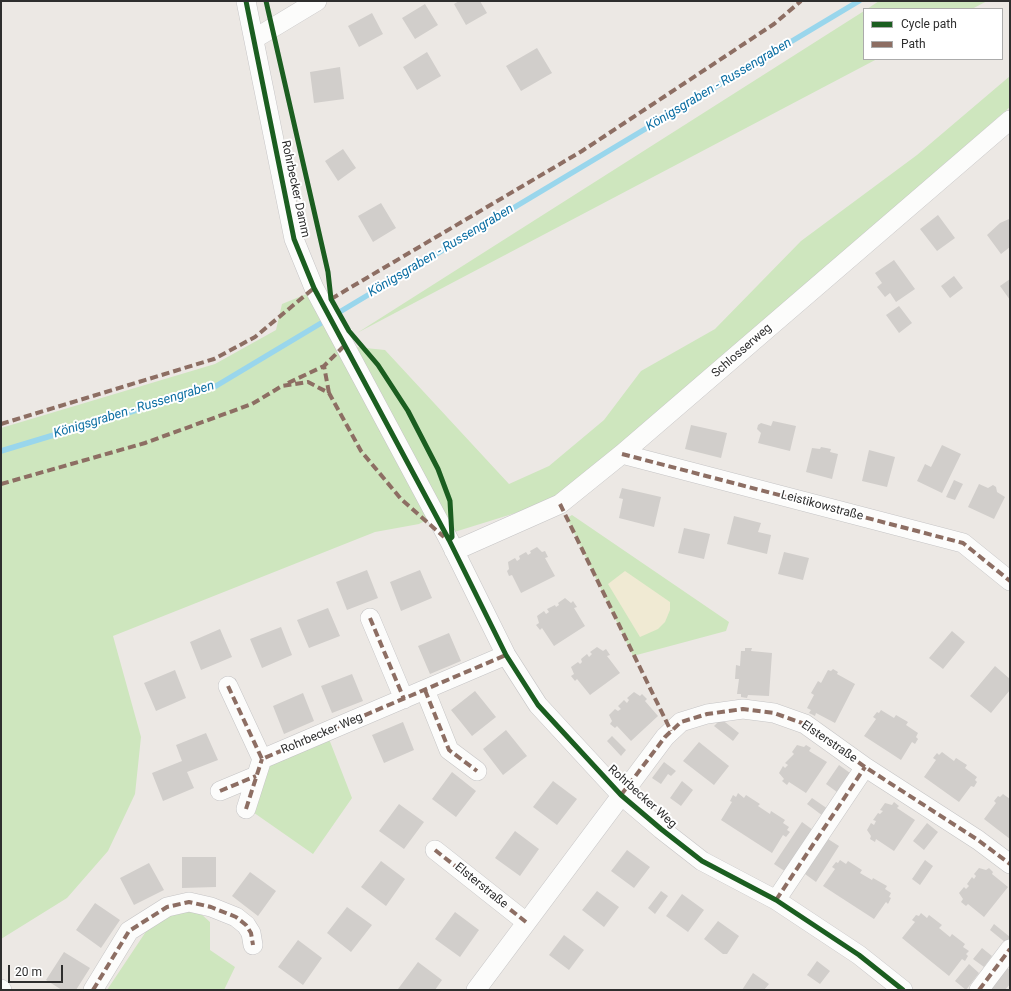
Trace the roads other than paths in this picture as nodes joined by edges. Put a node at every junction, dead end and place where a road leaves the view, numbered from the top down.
1 (246, 1) edge
2 (317, 1) edge
3 (254, 39) junction
4 (1010, 120) edge
5 (622, 454) junction
6 (451, 546) junction
7 (1010, 581) edge
8 (370, 618) dead end
9 (506, 655) junction
10 (228, 686) dead end
11 (425, 690) junction
12 (404, 699) junction
13 (865, 767) junction
14 (259, 768) junction
15 (478, 772) dead end
16 (220, 791) dead end
17 (621, 795) junction
18 (246, 809) dead end
19 (435, 850) dead end
20 (1010, 864) edge
21 (776, 900) junction
22 (526, 922) junction
23 (253, 945) dead end
24 (1010, 949) edge
25 (93, 990) edge
26 (476, 990) edge
27 (903, 990) edge
28 (979, 990) edge

1 - 3 street, Rohrbecker Damm
2 - 3 street
3 - 6 street, Rohrbecker Damm
4 - 5 street, Schlosserweg
5 - 6 street, Schlosserweg
5 - 7 street, Leistikowstraße
6 - 9 street, Rohrbecker Weg
8 - 12 street
9 - 11 street, Rohrbecker Weg
9 - 17 street, Rohrbecker Weg
10 - 14 street
11 - 12 street, Rohrbecker Weg
11 - 15 street
12 - 14 street, Rohrbecker Weg
13 - 17 street, Elsterstraße
13 - 20 street, Elsterstraße
13 - 21 street
14 - 16 street, Rohrbecker Weg
14 - 18 street
17 - 21 street, Rohrbecker Weg
17 - 22 street, Elsterstraße
19 - 22 street, Elsterstraße
21 - 27 street, Rohrbecker Weg
22 - 26 street, Elsterstraße
23 - 25 street
24 - 28 street

